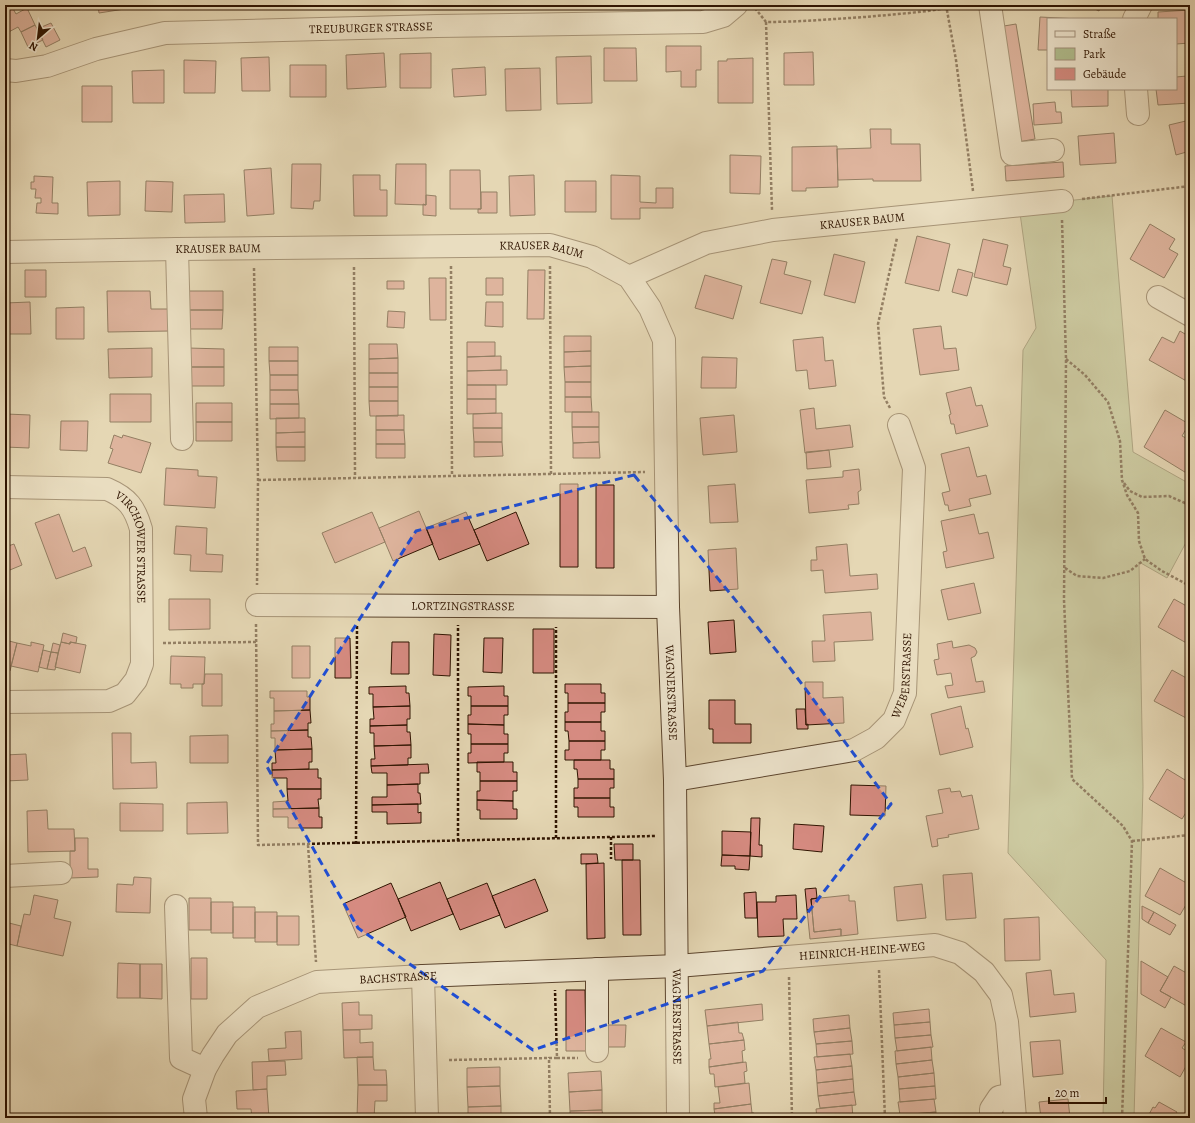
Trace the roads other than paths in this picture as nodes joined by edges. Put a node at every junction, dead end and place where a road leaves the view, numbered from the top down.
1 (736, 5) edge
2 (990, 5) edge
3 (1141, 5) edge
4 (1134, 18) edge
5 (5, 70) edge
6 (1136, 90) edge
7 (1138, 114) dead end
8 (1053, 150) dead end
9 (1062, 201) road end
10 (177, 249) junction
11 (5, 252) edge
12 (629, 277) junction
13 (1158, 297) dead end
14 (1190, 315) edge
15 (899, 425) road end
16 (182, 439) dead end
17 (5, 487) edge
18 (257, 605) road end
19 (668, 607) junction
20 (5, 702) edge
21 (675, 780) junction
22 (61, 873) dead end
23 (5, 876) edge
24 (176, 906) dead end
25 (677, 966) junction
26 (597, 969) junction
27 (423, 976) junction
28 (596, 1051) dead end
29 (205, 1069) junction
30 (1013, 1094) junction
31 (196, 1118) edge
32 (427, 1118) edge
33 (678, 1118) edge
34 (991, 1118) edge
35 (1015, 1118) edge

1 - 5 street, TREUBURGER STRASSE
2 - 8 street
3 - 4 street
6 - 7 street
9 - 12 street, KRAUSER BAUM
10 - 11 street, KRAUSER BAUM
10 - 12 street, KRAUSER BAUM
10 - 16 street
12 - 19 street, WAGNERSTRASSE
13 - 14 street
15 - 21 street, WEBERSTRASSE
17 - 20 street, VIRCHOWER STRASSE
18 - 19 street, LORTZINGSTRASSE
19 - 21 street, WAGNERSTRASSE
21 - 25 street, WAGNERSTRASSE
22 - 23 street
24 - 29 street
25 - 26 street, BACHSTRASSE
25 - 30 street, HEINRICH-HEINE-WEG
25 - 33 street, WAGNERSTRASSE
26 - 27 street, BACHSTRASSE
26 - 28 street
27 - 29 street, BACHSTRASSE
27 - 32 street
29 - 31 street, BACHSTRASSE
30 - 34 street
30 - 35 street, HEINRICH-HEINE-WEG

